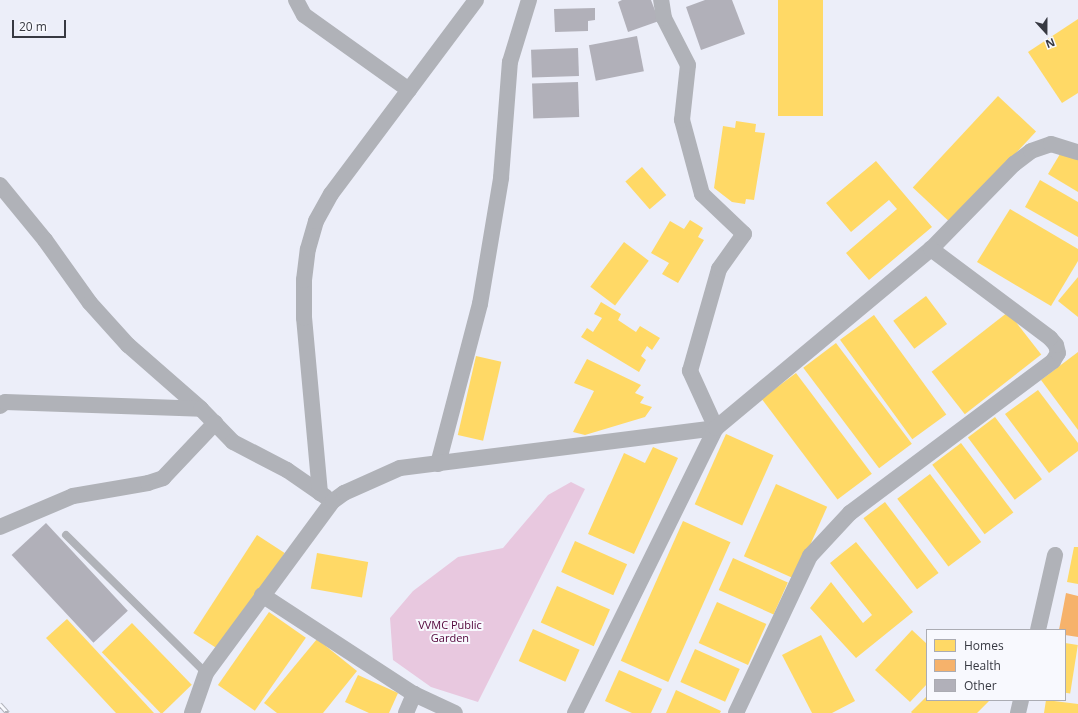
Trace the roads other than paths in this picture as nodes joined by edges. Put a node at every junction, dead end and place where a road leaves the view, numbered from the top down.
1 (296, 0) edge
2 (476, 0) edge
3 (529, 0) edge
4 (660, 0) edge
5 (409, 90) junction
6 (1078, 152) edge
7 (0, 185) edge
8 (930, 249) junction
9 (0, 406) edge
10 (201, 409) junction
11 (215, 423) junction
12 (716, 428) junction
13 (438, 464) junction
14 (326, 497) junction
15 (0, 527) edge
16 (66, 536) dead end
17 (1055, 555) dead end
18 (262, 595) junction
19 (1038, 629) edge
20 (206, 673) junction
21 (414, 694) junction
22 (1021, 701) edge
23 (192, 713) edge
24 (406, 713) edge
25 (455, 713) edge
26 (575, 713) edge
27 (736, 713) edge
28 (1018, 713) edge

1 - 5 street
2 - 5 street
3 - 13 street
4 - 12 street
5 - 14 street
6 - 8 street
7 - 10 street
8 - 12 street
8 - 27 street
9 - 10 street
10 - 11 street
11 - 14 street
11 - 15 street
12 - 13 street
12 - 26 street
13 - 14 street
14 - 18 street
16 - 20 lane
17 - 19 street
18 - 20 street
18 - 21 street
20 - 23 street
21 - 24 street
21 - 25 street
22 - 28 street

